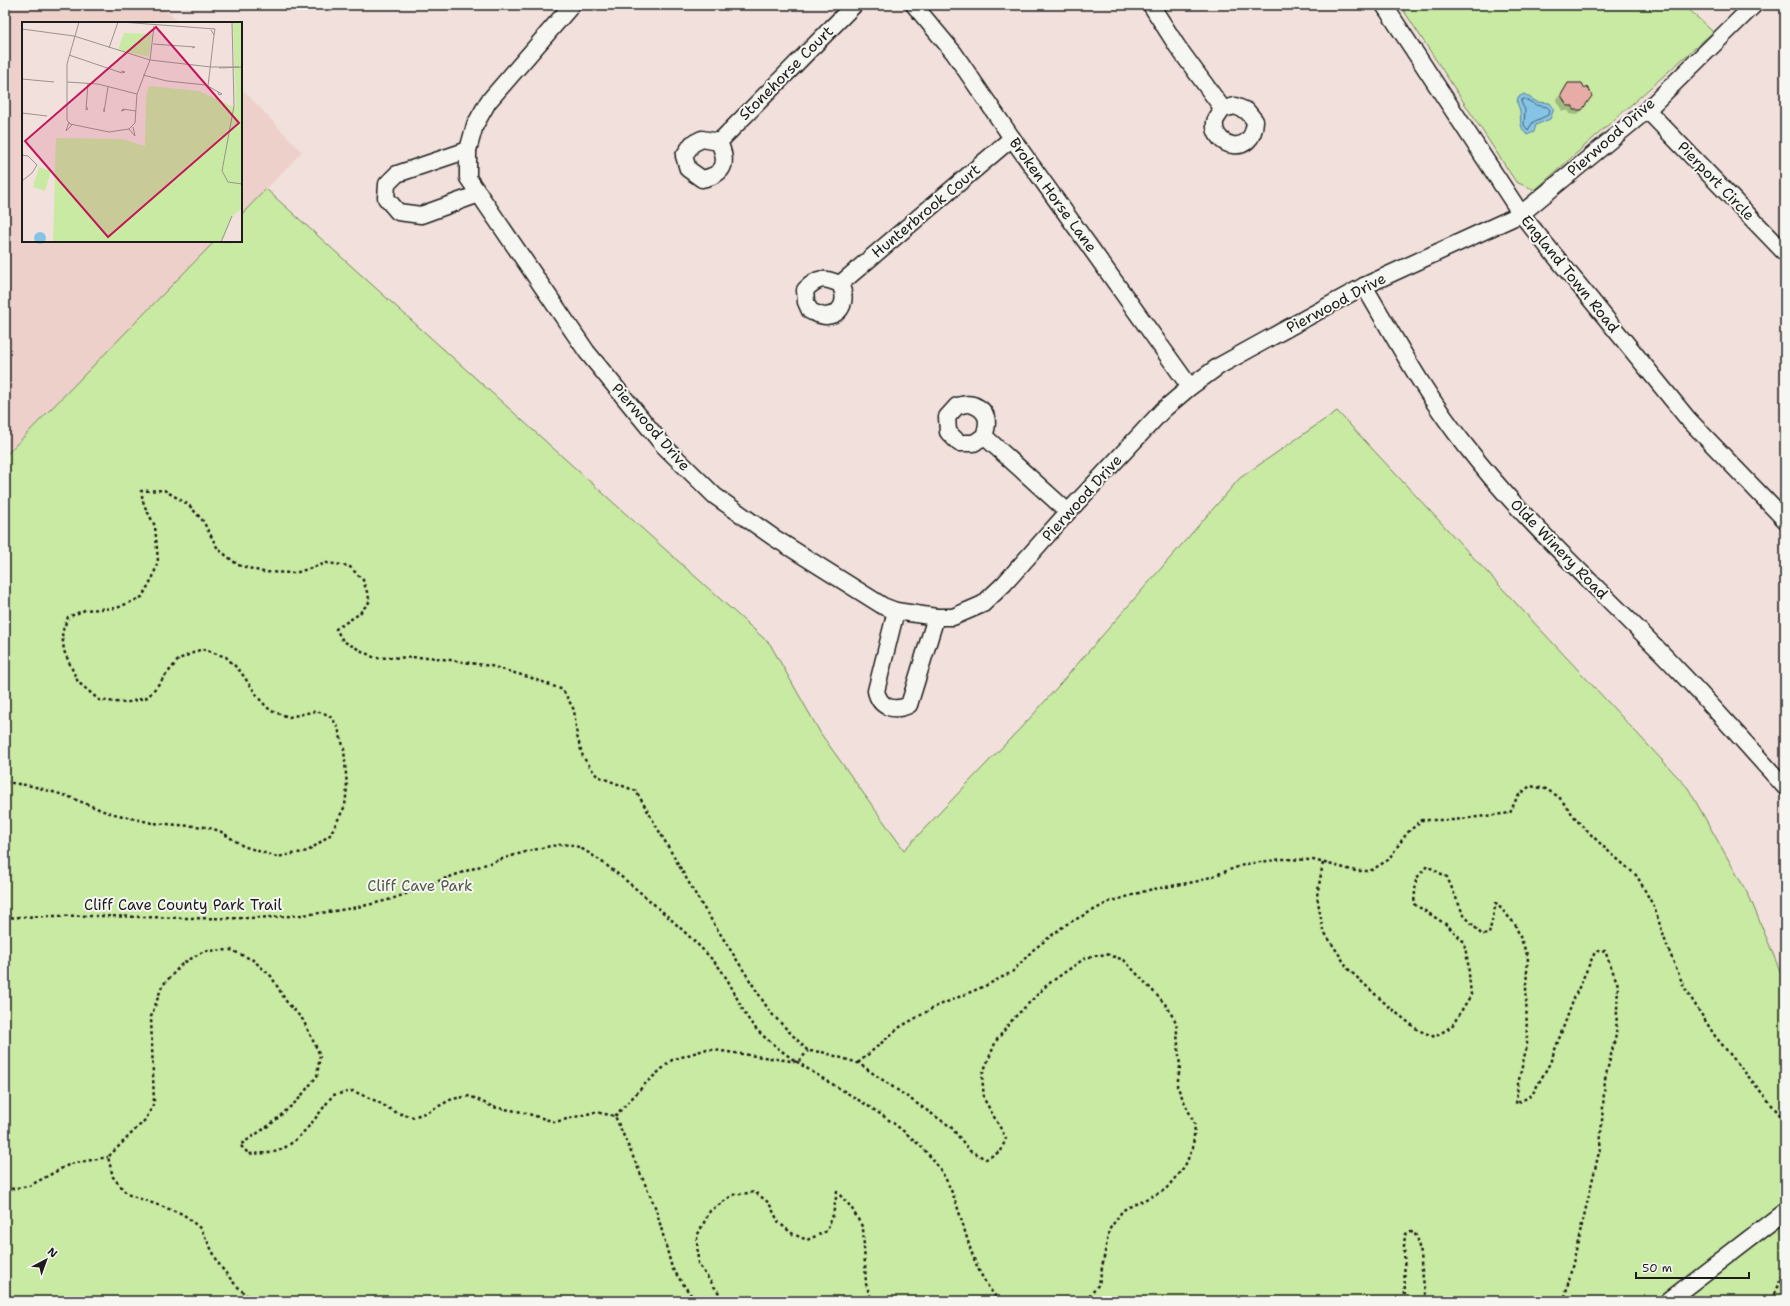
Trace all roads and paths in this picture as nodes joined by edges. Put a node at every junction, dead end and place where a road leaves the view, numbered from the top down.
1 (572, 5) edge
2 (854, 5) edge
3 (914, 5) edge
4 (1151, 5) edge
5 (1384, 5) edge
6 (1754, 5) edge
7 (1223, 109) dead end
8 (1647, 110) junction
9 (1012, 138) junction
10 (719, 142) dead end
11 (468, 150) junction
12 (478, 194) junction
13 (1521, 214) junction
14 (1785, 253) edge
15 (840, 284) dead end
16 (1364, 286) junction
17 (1190, 387) junction
18 (984, 436) dead end
19 (1068, 512) junction
20 (1785, 520) edge
21 (896, 611) junction
22 (936, 617) junction
23 (5, 782) edge
24 (1785, 787) edge
25 (1323, 863) junction
26 (5, 918) edge
27 (808, 1051) junction
28 (798, 1062) junction
29 (858, 1063) junction
30 (615, 1116) junction
31 (1785, 1122) edge
32 (108, 1156) junction
33 (5, 1190) edge
34 (1785, 1211) edge
35 (1785, 1271) edge
36 (252, 1301) edge
37 (696, 1301) edge
38 (728, 1301) edge
39 (872, 1301) edge
40 (1000, 1301) edge
41 (1086, 1301) edge
42 (1173, 1301) edge
43 (1191, 1301) edge
44 (1314, 1301) edge
45 (1322, 1301) edge
46 (1405, 1301) edge
47 (1426, 1301) edge
48 (1564, 1301) edge
49 (1668, 1301) edge
50 (1770, 1301) edge

1 - 11 street
2 - 10 street, Stonehorse Court
3 - 9 street, Broken Horse Lane
4 - 7 street
5 - 13 street, England Town Road
6 - 8 street, Pierwood Drive
8 - 13 street, Pierwood Drive
8 - 14 street, Pierport Circle
9 - 15 street, Hunterbrook Court
9 - 17 street, Broken Horse Lane
11 - 12 street, Pierwood Drive
11 - 12 street
12 - 21 street, Pierwood Drive
13 - 16 street, Pierwood Drive
13 - 20 street, England Town Road
16 - 17 street, Pierwood Drive
16 - 24 street, Olde Winery Road
17 - 19 street, Pierwood Drive
18 - 19 street
19 - 22 street, Pierwood Drive
21 - 22 street, Pierwood Drive
21 - 22 street
23 - 27 path
25 - 29 path
25 - 31 path
25 - 48 path
26 - 28 path, Cliff Cave County Park Trail
27 - 28 path
27 - 29 path
28 - 30 path
28 - 40 path, Cliff Cave County Park Trail
29 - 41 path
30 - 32 path
30 - 37 path
32 - 33 path
32 - 36 path
34 - 49 street
35 - 50 path
38 - 39 path
42 - 43 path
44 - 45 path
46 - 47 path

